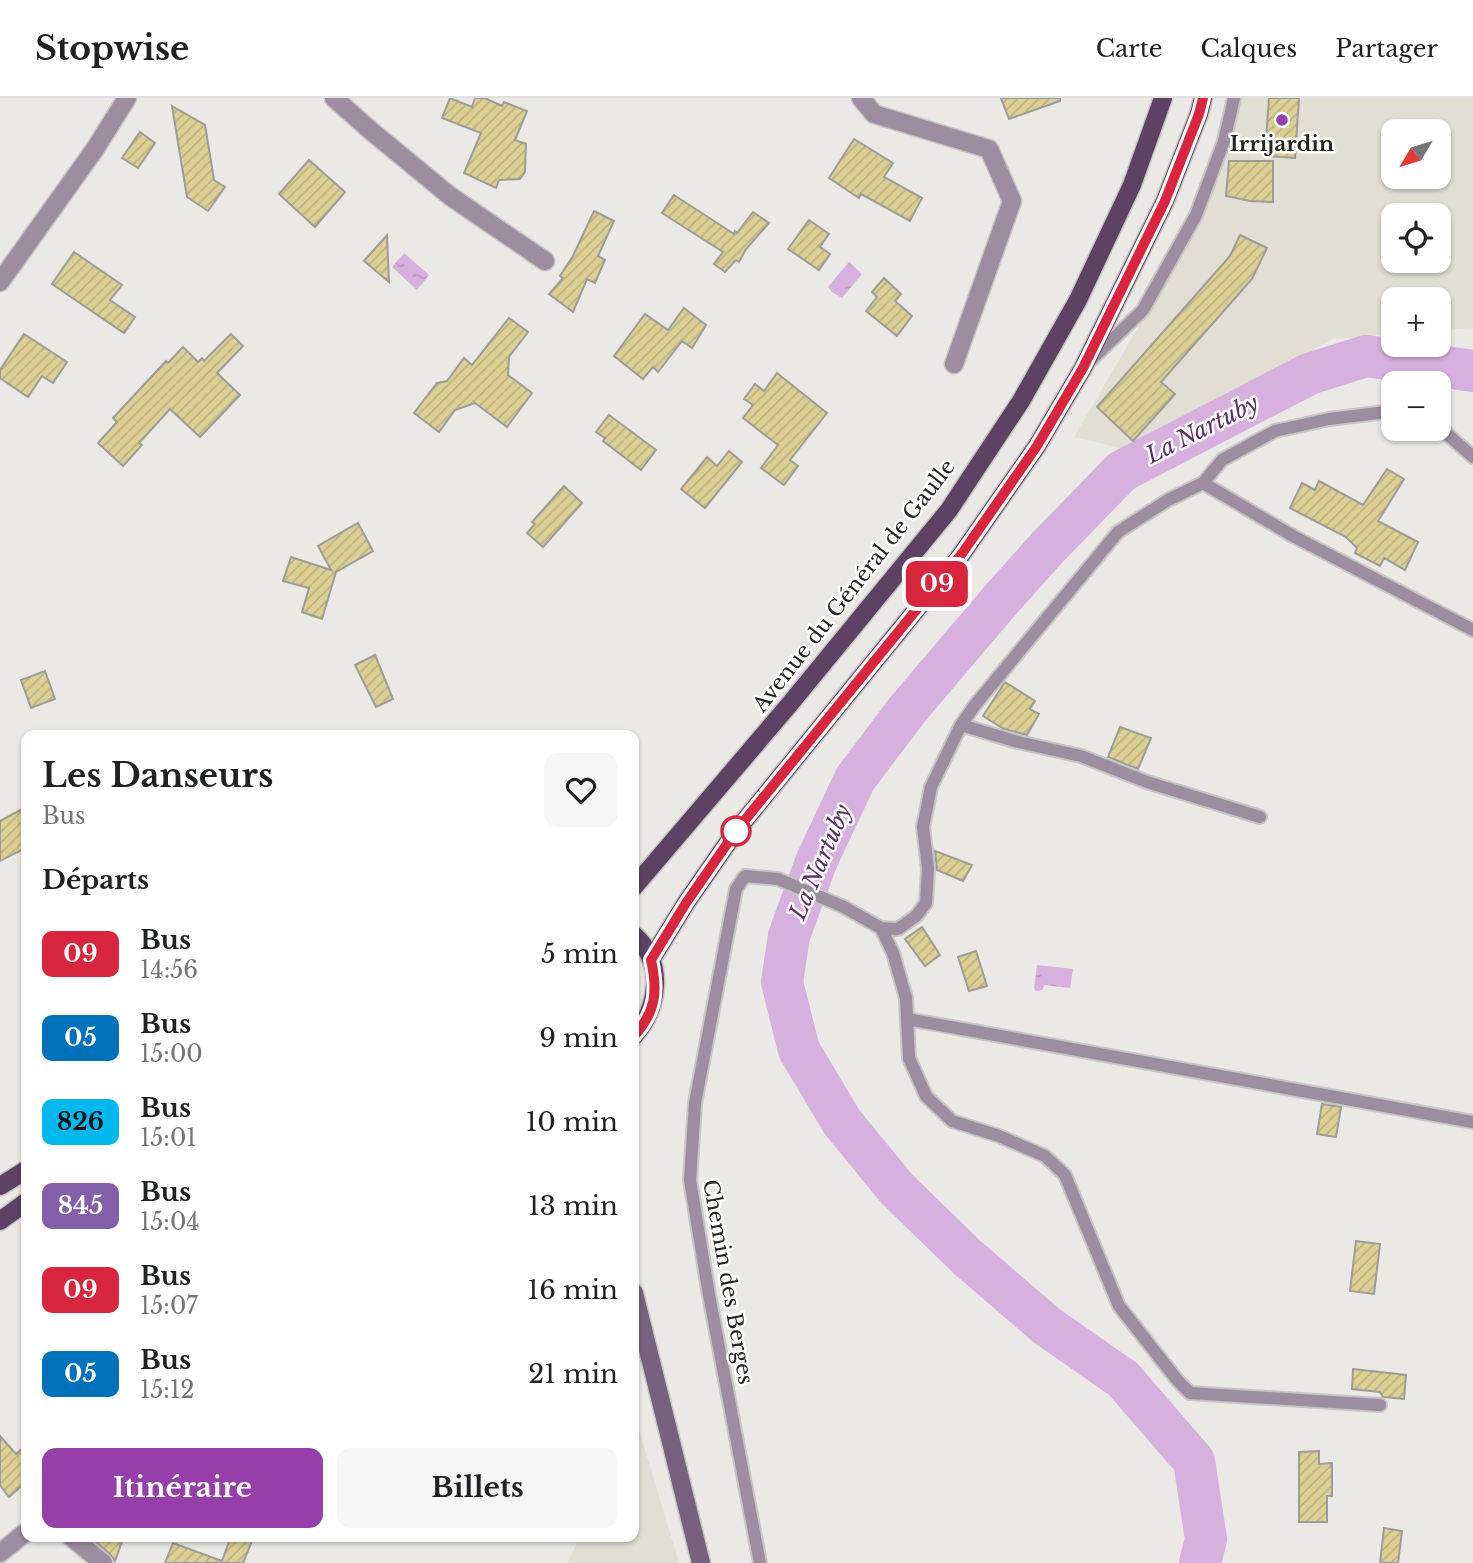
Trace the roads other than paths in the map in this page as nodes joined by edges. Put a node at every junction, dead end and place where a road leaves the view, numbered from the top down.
1 (127, 98) edge
2 (334, 98) edge
3 (861, 98) edge
4 (1163, 98) edge
5 (1203, 98) edge
6 (1234, 98) edge
7 (545, 261) dead end
8 (0, 282) edge
9 (954, 364) dead end
10 (1083, 368) junction
11 (1381, 413) edge
12 (1451, 438) edge
13 (1473, 457) edge
14 (1203, 483) junction
15 (1473, 630) edge
16 (961, 725) junction
17 (1260, 817) dead end
18 (639, 881) edge
19 (881, 928) junction
20 (639, 942) edge
21 (651, 960) junction
22 (907, 1019) junction
23 (639, 1030) edge
24 (1473, 1122) edge
25 (21, 1173) edge
26 (0, 1186) edge
27 (21, 1206) edge
28 (0, 1221) edge
29 (639, 1314) edge
30 (1380, 1405) dead end
31 (21, 1536) edge
32 (77, 1542) edge
33 (0, 1553) edge
34 (103, 1563) edge
35 (701, 1563) edge
36 (760, 1563) edge

1 - 8 street
2 - 7 street
3 - 9 street
4 - 18 main road, Avenue du Général de Gaulle
5 - 10 main road
6 - 10 lane
10 - 21 main road
11 - 14 lane
12 - 13 lane
14 - 15 lane
14 - 16 lane
16 - 17 lane
16 - 19 lane
19 - 22 lane
19 - 36 lane, Chemin des Berges
20 - 21 main road
21 - 23 main road
22 - 24 lane
22 - 30 lane
25 - 26 main road
27 - 28 main road
29 - 35 main road
31 - 33 street
32 - 34 street

